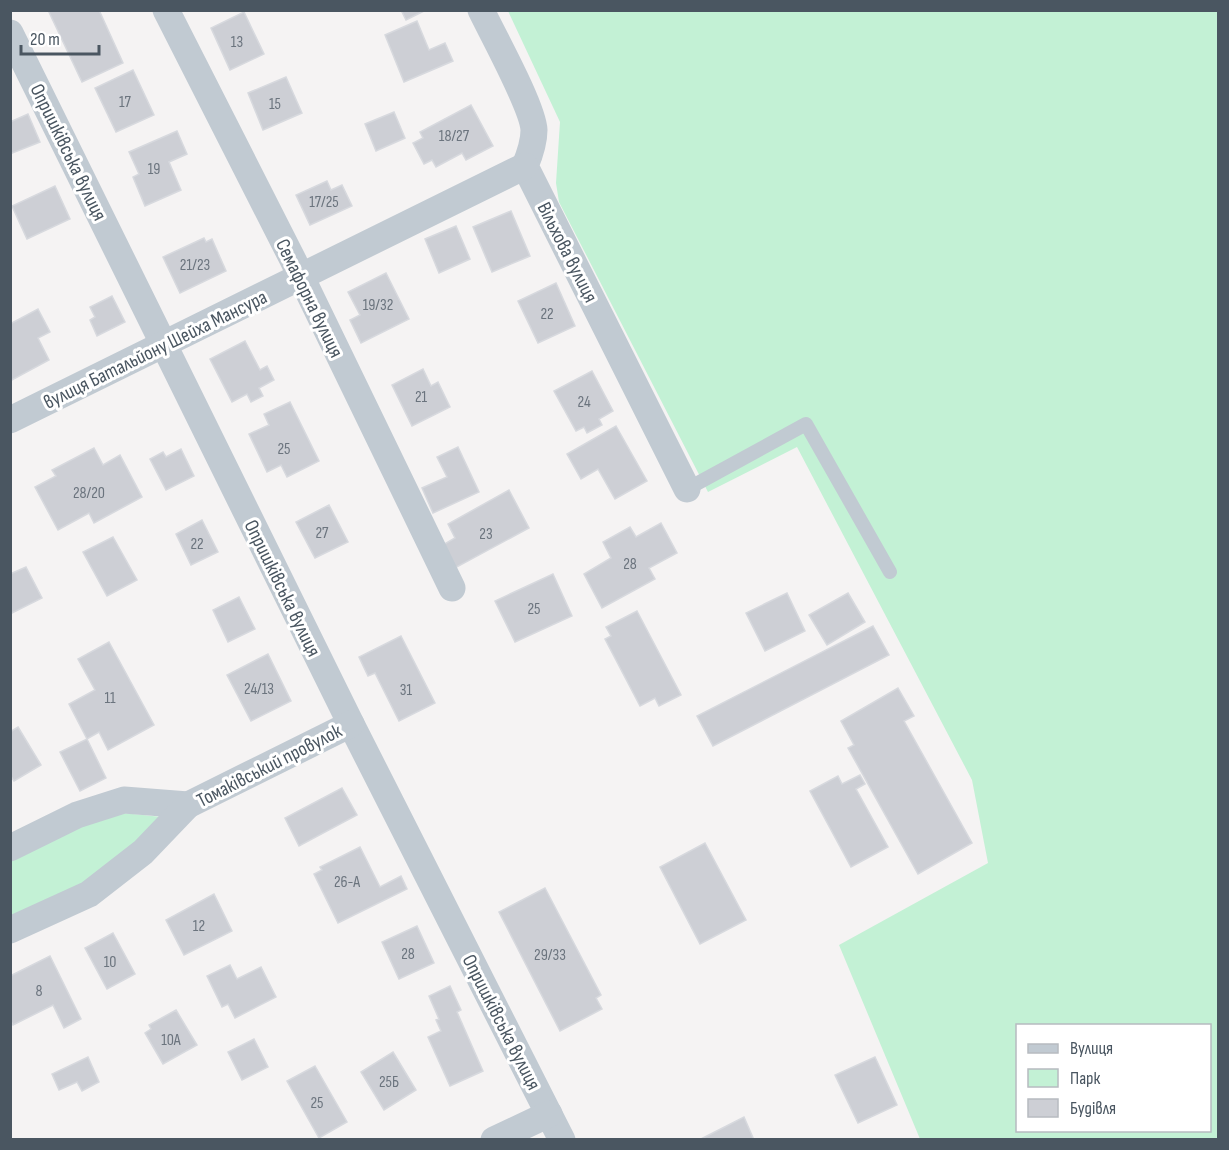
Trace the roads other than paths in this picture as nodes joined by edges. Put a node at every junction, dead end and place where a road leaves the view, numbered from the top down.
1 (166, 10) edge
2 (481, 10) edge
3 (10, 33) edge
4 (525, 166) junction
5 (300, 278) junction
6 (163, 345) junction
7 (10, 420) edge
8 (687, 489) joint
9 (890, 572) dead end
10 (452, 588) dead end
11 (351, 724) junction
12 (188, 806) junction
13 (10, 848) edge
14 (10, 930) edge
15 (549, 1114) junction
16 (494, 1140) edge
17 (562, 1140) edge

1 - 5 street, Семафорна вулиця
2 - 4 street
3 - 6 street, Опришківська вулиця
4 - 5 street, вулиця Батальйону Шейха Мансура
4 - 8 street, Вільхова вулиця
5 - 6 street, вулиця Батальйону Шейха Мансура
5 - 10 street, Семафорна вулиця
6 - 7 street, вулиця Батальйону Шейха Мансура
6 - 11 street, Опришківська вулиця
8 - 9 lane
11 - 12 street, Томаківський провулок
11 - 15 street, Опришківська вулиця
12 - 13 street, Томаківський провулок
12 - 14 street, Томаківський провулок
15 - 16 street
15 - 17 street, Опришківська вулиця

